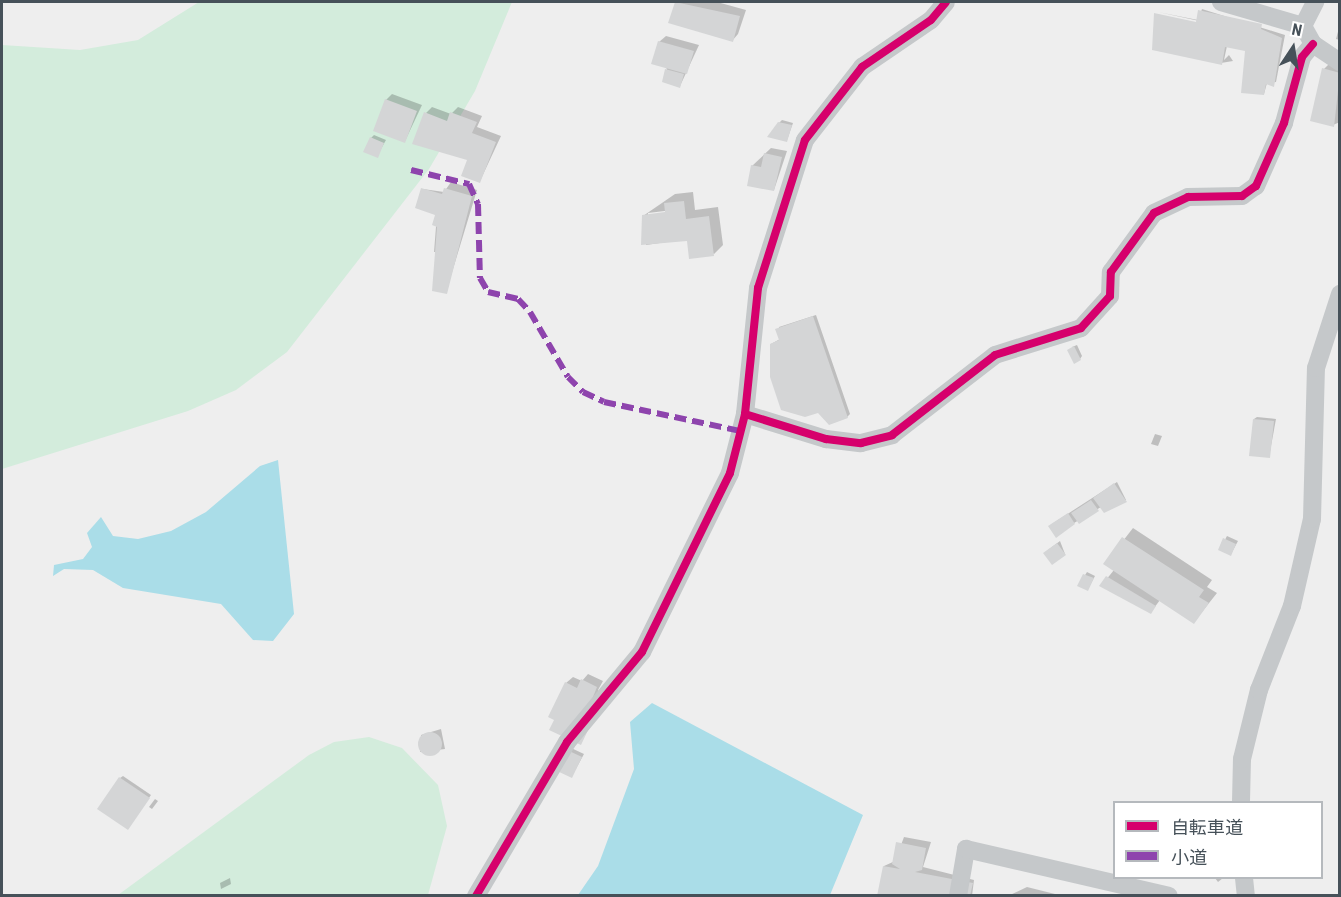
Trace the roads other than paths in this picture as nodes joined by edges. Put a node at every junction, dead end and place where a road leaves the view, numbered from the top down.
1 (946, 2) edge
2 (1221, 2) edge
3 (1315, 2) edge
4 (1303, 26) junction
5 (1313, 45) junction
6 (1340, 62) edge
7 (1340, 294) edge
8 (745, 414) junction
9 (1241, 801) edge
10 (1244, 879) edge
11 (476, 896) edge
12 (958, 896) edge
13 (1169, 896) edge
14 (1246, 896) edge

1 - 8 street
2 - 4 street
3 - 4 street
4 - 5 street
5 - 6 street
5 - 8 street
7 - 9 street
8 - 11 street
10 - 14 street
12 - 13 street

